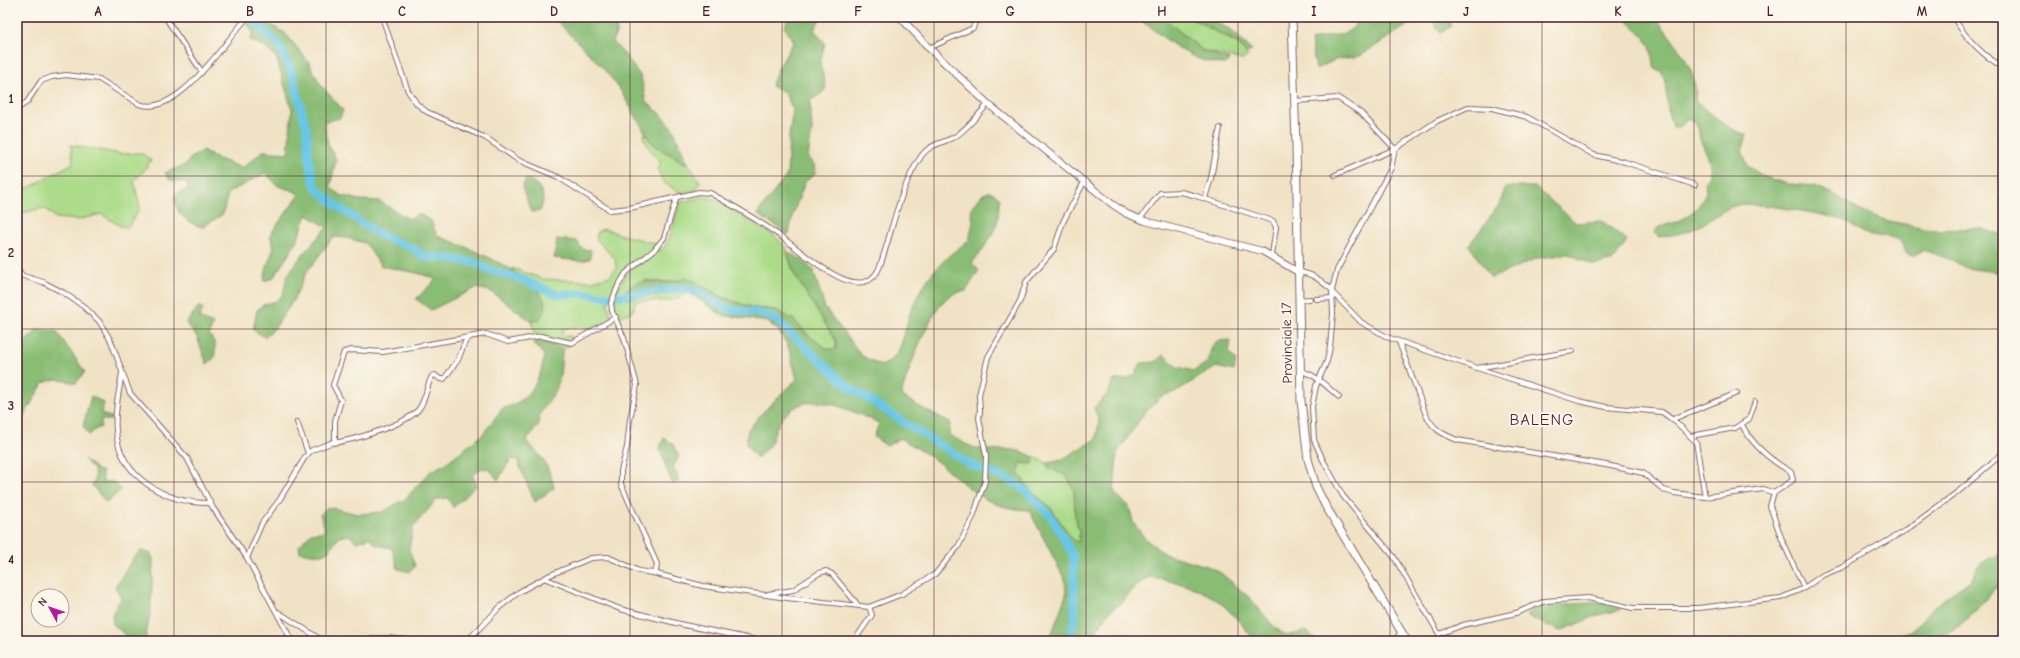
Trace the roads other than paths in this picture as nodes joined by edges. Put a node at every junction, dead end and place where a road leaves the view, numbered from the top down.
1 (166, 17) edge
2 (248, 17) edge
3 (382, 17) edge
4 (900, 17) edge
5 (977, 17) edge
6 (1292, 17) edge
7 (1953, 17) edge
8 (929, 48) junction
9 (2003, 56) edge
10 (1998, 64) junction
11 (2003, 67) edge
12 (202, 72) junction
13 (1295, 101) junction
14 (988, 104) junction
15 (17, 109) edge
16 (1220, 128) dead end
17 (1395, 149) junction
18 (1336, 175) dead end
19 (1084, 182) junction
20 (1695, 186) dead end
21 (1205, 198) junction
22 (676, 199) junction
23 (1140, 219) junction
24 (1272, 255) junction
25 (17, 268) edge
26 (1298, 272) junction
27 (19, 274) edge
28 (1332, 291) junction
29 (1333, 298) junction
30 (1310, 299) dead end
31 (1316, 299) dead end
32 (1299, 300) junction
33 (616, 317) junction
34 (471, 336) junction
35 (1399, 342) junction
36 (1573, 351) dead end
37 (1477, 368) junction
38 (1300, 371) junction
39 (122, 372) junction
40 (1318, 379) junction
41 (1737, 393) dead end
42 (1339, 397) dead end
43 (1755, 402) dead end
44 (1673, 419) junction
45 (298, 422) dead end
46 (1742, 425) junction
47 (1691, 436) junction
48 (331, 443) junction
49 (308, 453) junction
50 (2003, 453) edge
51 (1774, 493) junction
52 (1705, 497) junction
53 (211, 503) junction
54 (247, 558) junction
55 (653, 573) junction
56 (544, 578) junction
57 (1804, 588) junction
58 (765, 594) junction
59 (858, 605) junction
60 (869, 607) junction
61 (276, 610) junction
62 (1402, 632) junction
63 (1439, 634) junction
64 (292, 641) edge
65 (339, 641) edge
66 (344, 641) edge
67 (419, 641) edge
68 (467, 641) edge
69 (761, 641) edge
70 (854, 641) edge
71 (1396, 641) edge
72 (1407, 641) edge
73 (1441, 641) edge

1 - 12 street
2 - 12 street
3 - 22 street
4 - 8 street
5 - 8 street
6 - 13 main road, Provinciale 17
7 - 10 street
8 - 14 street
9 - 10 street
10 - 11 street
12 - 15 street
13 - 17 street
13 - 26 main road, Provinciale 17
14 - 19 street
14 - 22 street
16 - 21 street
17 - 18 street
17 - 20 street
17 - 28 street
19 - 23 street
19 - 60 street
21 - 23 street
21 - 24 street
22 - 33 street
23 - 24 street
24 - 26 street
25 - 27 street
26 - 28 street
26 - 32 main road, Provinciale 17
27 - 39 street
28 - 29 street
28 - 35 street
29 - 31 street
29 - 40 street
30 - 32 street
32 - 38 main road, Provinciale 17
33 - 34 street
33 - 55 street
34 - 48 street
34 - 48 street
35 - 37 street
35 - 52 street
36 - 37 street
37 - 44 street
38 - 40 street
38 - 62 main road, Provinciale 17
39 - 53 street
39 - 53 street
40 - 42 street
40 - 63 street
41 - 44 street
43 - 46 street
44 - 47 street
45 - 49 street
46 - 47 street
46 - 51 street
47 - 52 street
48 - 49 street
49 - 54 street
50 - 57 street
51 - 52 street
51 - 57 street
53 - 54 street
54 - 61 street
55 - 56 street
55 - 58 street
56 - 68 street
56 - 69 street
57 - 63 street
58 - 59 street
58 - 59 street
59 - 60 street
60 - 70 street
61 - 64 street
61 - 65 street
62 - 71 street
62 - 72 main road, Provinciale 17
63 - 73 street
66 - 67 street

